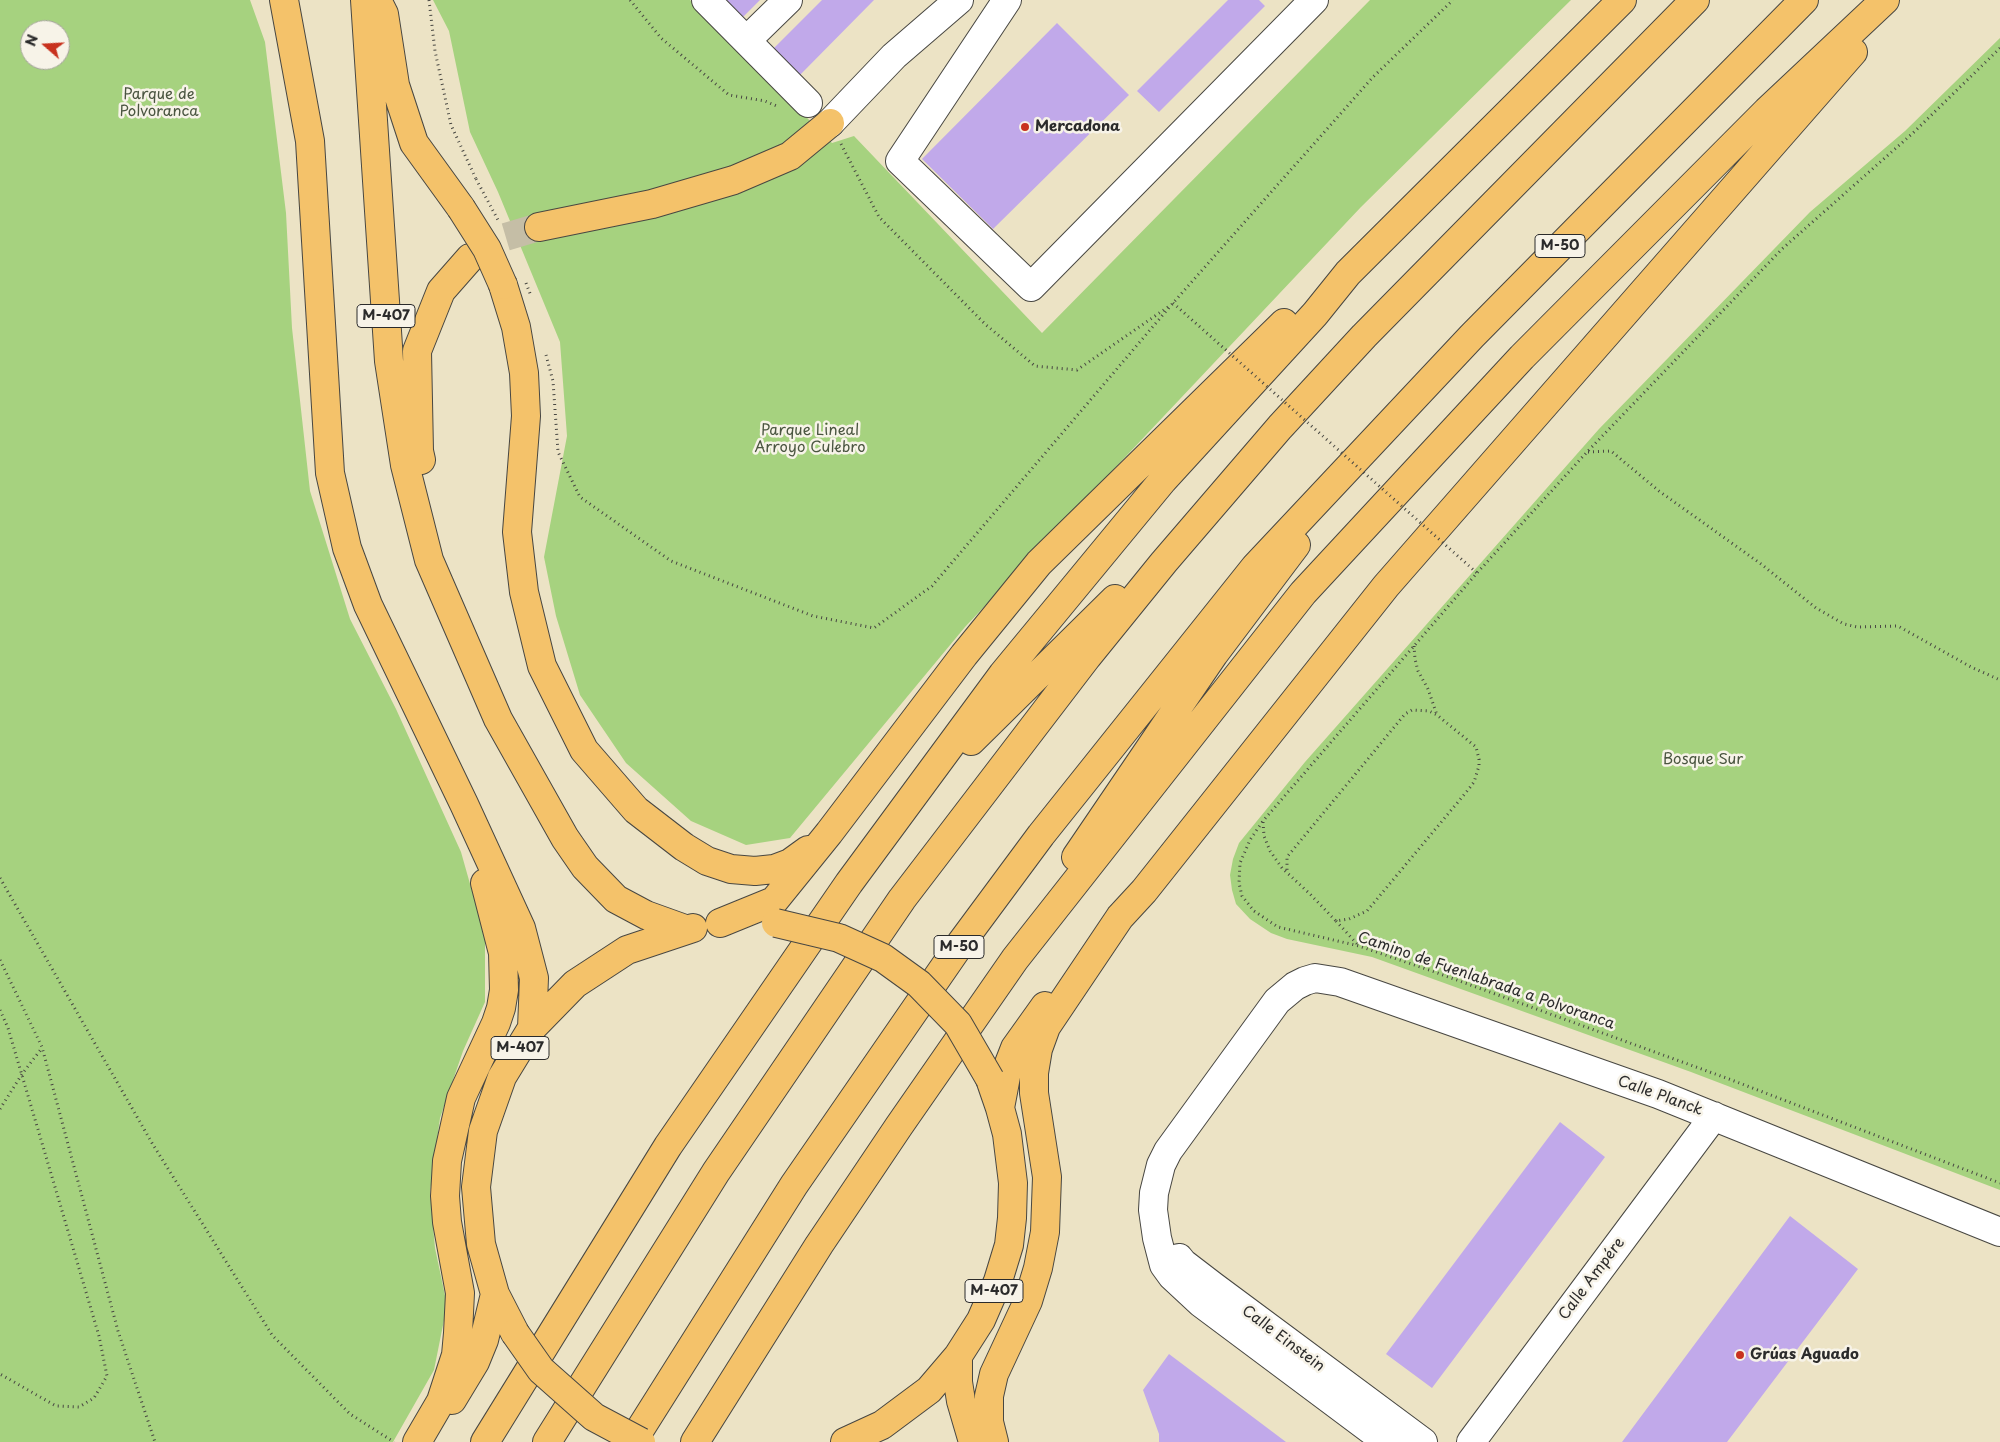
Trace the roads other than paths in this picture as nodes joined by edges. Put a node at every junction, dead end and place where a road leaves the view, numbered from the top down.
1 (365, 0) edge
2 (377, 0) edge
3 (706, 0) edge
4 (788, 0) edge
5 (959, 0) edge
6 (1007, 0) edge
7 (1622, 0) edge
8 (1695, 0) edge
9 (1804, 0) edge
10 (1885, 0) edge
11 (1900, 0) edge
12 (284, 1) edge
13 (1303, 4) edge
14 (747, 40) junction
15 (808, 103) dead end
16 (830, 123) joint
17 (539, 227) tunnel mouth
18 (470, 258) tunnel mouth
19 (1348, 273) junction
20 (1332, 486) junction
21 (1164, 562) junction
22 (457, 623) junction
23 (464, 804) junction
24 (829, 833) junction
25 (849, 883) junction
26 (1120, 917) junction
27 (720, 923) junction
28 (685, 929) junction
29 (1016, 959) junction
30 (1315, 978) joint
31 (532, 1028) junction
32 (1000, 1108) junction
33 (1714, 1116) junction
34 (1156, 1224) junction
35 (2000, 1232) edge
36 (495, 1294) junction
37 (958, 1356) junction
38 (417, 1442) edge
39 (425, 1442) edge
40 (485, 1442) edge
41 (547, 1442) edge
42 (632, 1442) edge
43 (640, 1442) edge
44 (695, 1442) edge
45 (845, 1442) edge
46 (973, 1442) edge
47 (994, 1442) edge
48 (1388, 1442) edge
49 (1423, 1442) edge
50 (1471, 1442) edge

1 - 22 highway, M-407
2 - 24 highway, bridge
3 - 14 street
4 - 14 street
5 - 16 street
6 - 13 street
7 - 19 highway
8 - 21 highway
9 - 20 highway, M-50
10 - 29 highway
11 - 26 highway
12 - 23 highway, M-407
14 - 15 street
16 - 17 highway
18 - 22 highway
19 - 24 highway
19 - 25 highway
20 - 29 highway
20 - 42 highway, M-50
21 - 25 highway
21 - 41 highway
22 - 28 highway, M-407
23 - 31 highway, M-407
23 - 38 highway
24 - 27 highway
25 - 40 highway
26 - 32 highway
26 - 47 highway
27 - 28 highway, M-407
27 - 32 highway, M-407, bridge
28 - 31 highway, M-407
29 - 44 highway
30 - 33 street, Calle Planck
30 - 34 street, Calle Einstein
31 - 36 highway, M-407
32 - 37 highway, M-407
33 - 35 street, Calle Planck
33 - 50 street, Calle Ampére
34 - 48 street, Calle Einstein
34 - 49 street, Calle Einstein
36 - 39 highway
36 - 43 highway, M-407, bridge
37 - 45 highway, M-407
37 - 46 highway

